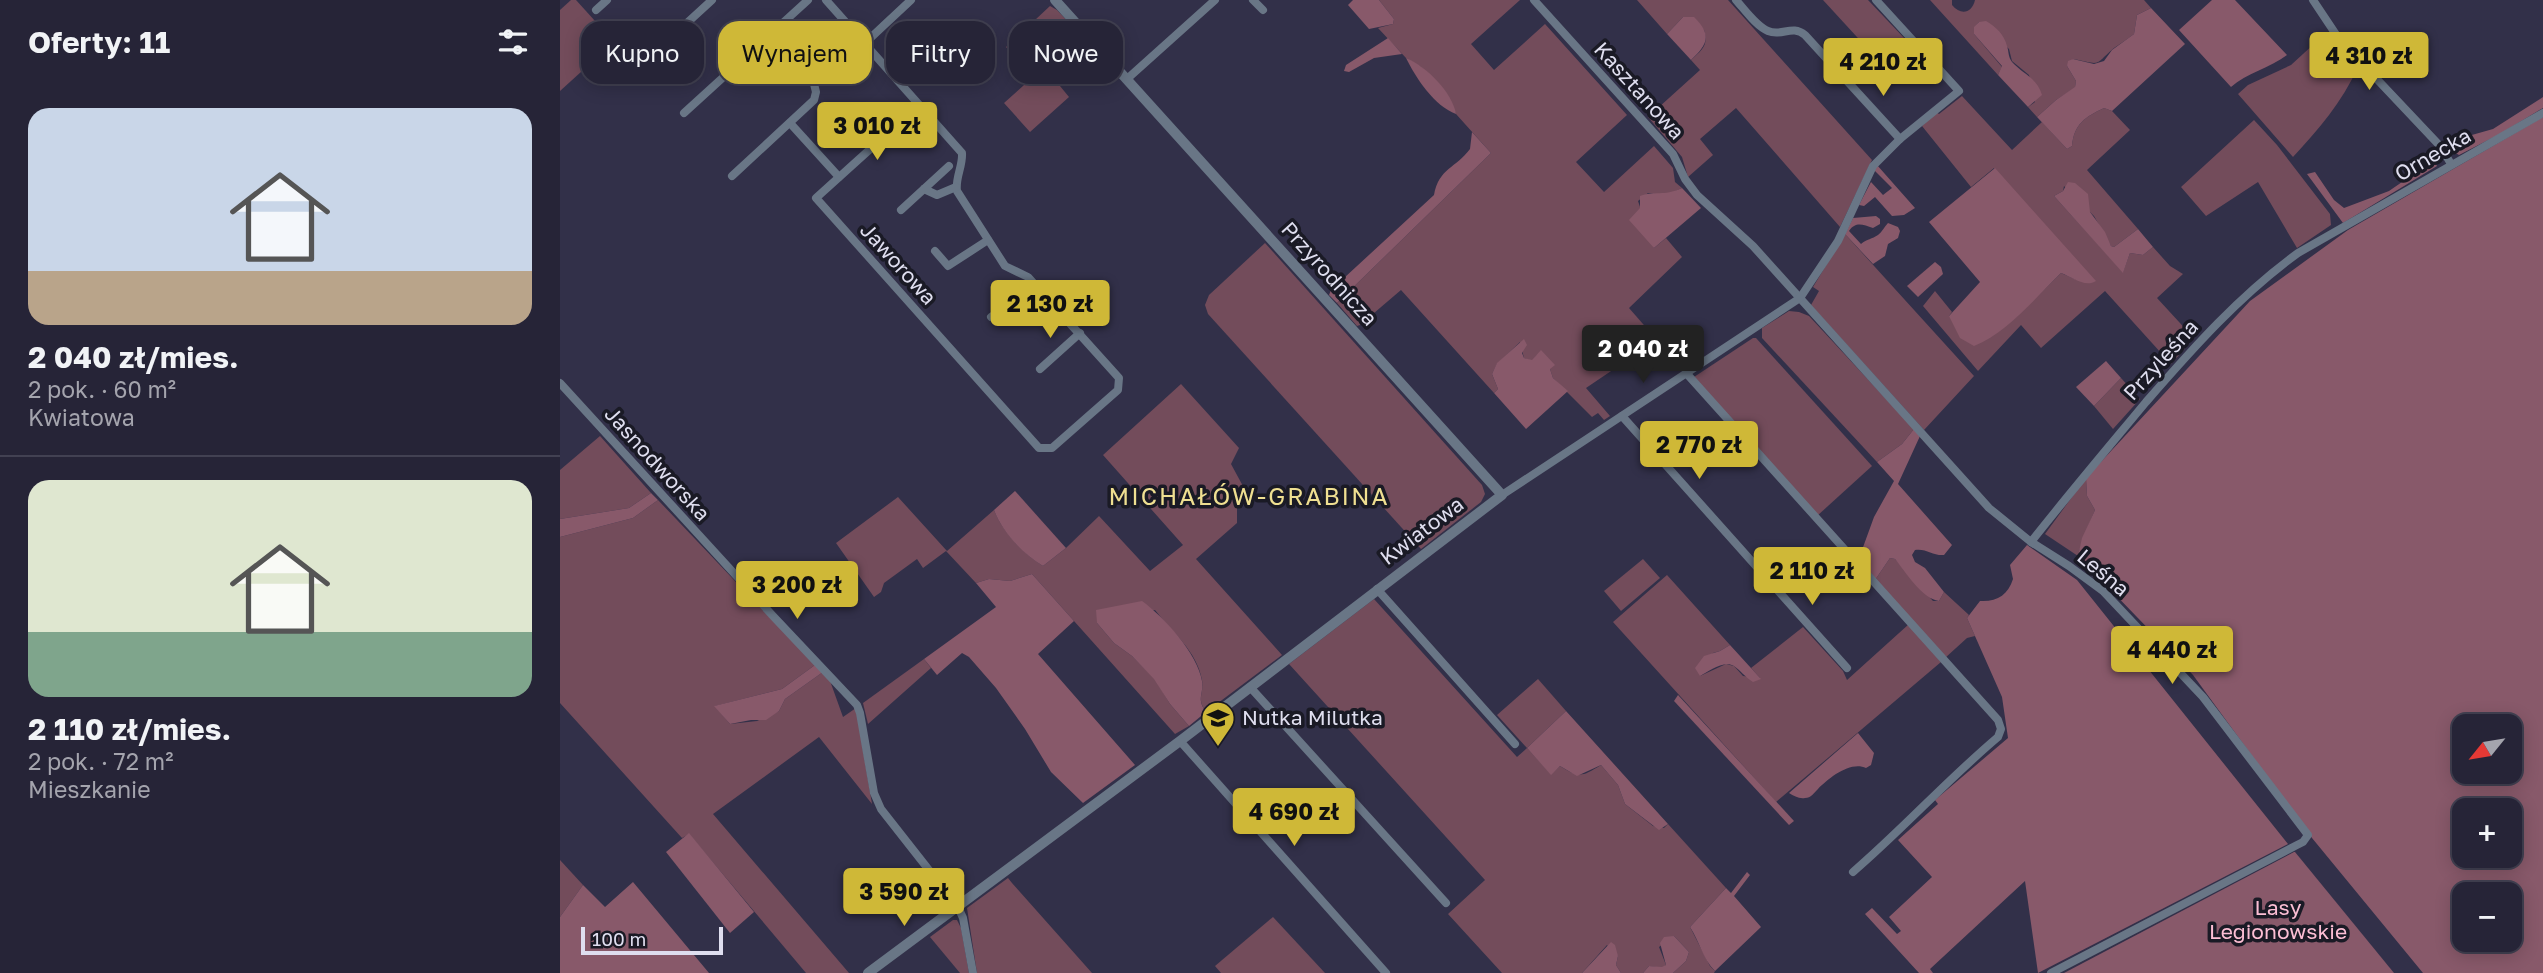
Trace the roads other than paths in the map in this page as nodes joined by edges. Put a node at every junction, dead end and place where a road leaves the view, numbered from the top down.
1 (607, 0) edge
2 (712, 0) edge
3 (808, 0) edge
4 (827, 0) edge
5 (911, 0) edge
6 (1055, 0) edge
7 (1215, 0) edge
8 (1253, 0) edge
9 (1534, 0) edge
10 (1736, 0) edge
11 (1876, 0) edge
12 (2314, 0) edge
13 (596, 10) dead end
14 (1263, 10) dead end
15 (689, 21) edge
16 (785, 21) edge
17 (846, 21) edge
18 (872, 36) edge
19 (872, 51) edge
20 (1128, 79) junction
21 (718, 82) edge
22 (812, 84) edge
23 (919, 105) junction
24 (684, 113) dead end
25 (2543, 113) edge
26 (790, 123) junction
27 (1900, 139) junction
28 (2451, 164) junction
29 (949, 166) dead end
30 (732, 176) dead end
31 (839, 177) junction
32 (956, 187) junction
33 (924, 189) junction
34 (901, 210) dead end
35 (2342, 228) joint
36 (988, 240) junction
37 (935, 251) dead end
38 (1036, 285) junction
39 (1800, 298) junction
40 (992, 317) dead end
41 (1080, 333) junction
42 (1040, 369) dead end
43 (1687, 374) junction
44 (560, 383) edge
45 (1622, 416) junction
46 (1502, 495) junction
47 (2031, 542) junction
48 (1377, 589) junction
49 (1847, 668) dead end
50 (1250, 687) junction
51 (1180, 741) junction
52 (1515, 744) dead end
53 (1853, 872) dead end
54 (1446, 903) dead end
55 (958, 907) junction
56 (868, 973) edge
57 (973, 973) edge
58 (1386, 973) edge
59 (2051, 973) edge

1 - 13 street
2 - 15 street
3 - 16 street
4 - 17 street
5 - 18 street
6 - 20 street, Przyrodnicza
7 - 20 street
8 - 14 street
9 - 39 street, Kasztanowa
10 - 27 street
11 - 27 street, Kwiatowa
12 - 28 street
19 - 23 street
20 - 46 street, Przyrodnicza
21 - 24 street
22 - 26 street
23 - 31 street
23 - 32 street
25 - 28 street, Ornecka
26 - 30 street
26 - 31 street
27 - 39 street, Kwiatowa
28 - 35 street, Ornecka
29 - 33 street
31 - 41 street, Jaworowa
32 - 33 street
32 - 36 street
33 - 34 street
35 - 47 street, Przyleśna
36 - 37 street
36 - 38 street
38 - 40 street
38 - 41 street
39 - 43 street, Kwiatowa
39 - 47 street, Leśna
41 - 42 street
43 - 45 street, Kwiatowa
43 - 53 street
44 - 55 street, Jasnodworska
45 - 46 street, Kwiatowa
45 - 49 street
46 - 48 street, Kwiatowa
47 - 59 street, Leśna
48 - 50 street, Kwiatowa
48 - 52 street
50 - 51 street, Kwiatowa
50 - 54 street
51 - 55 street, Kwiatowa
51 - 58 street
55 - 56 street, Kwiatowa
55 - 57 street

